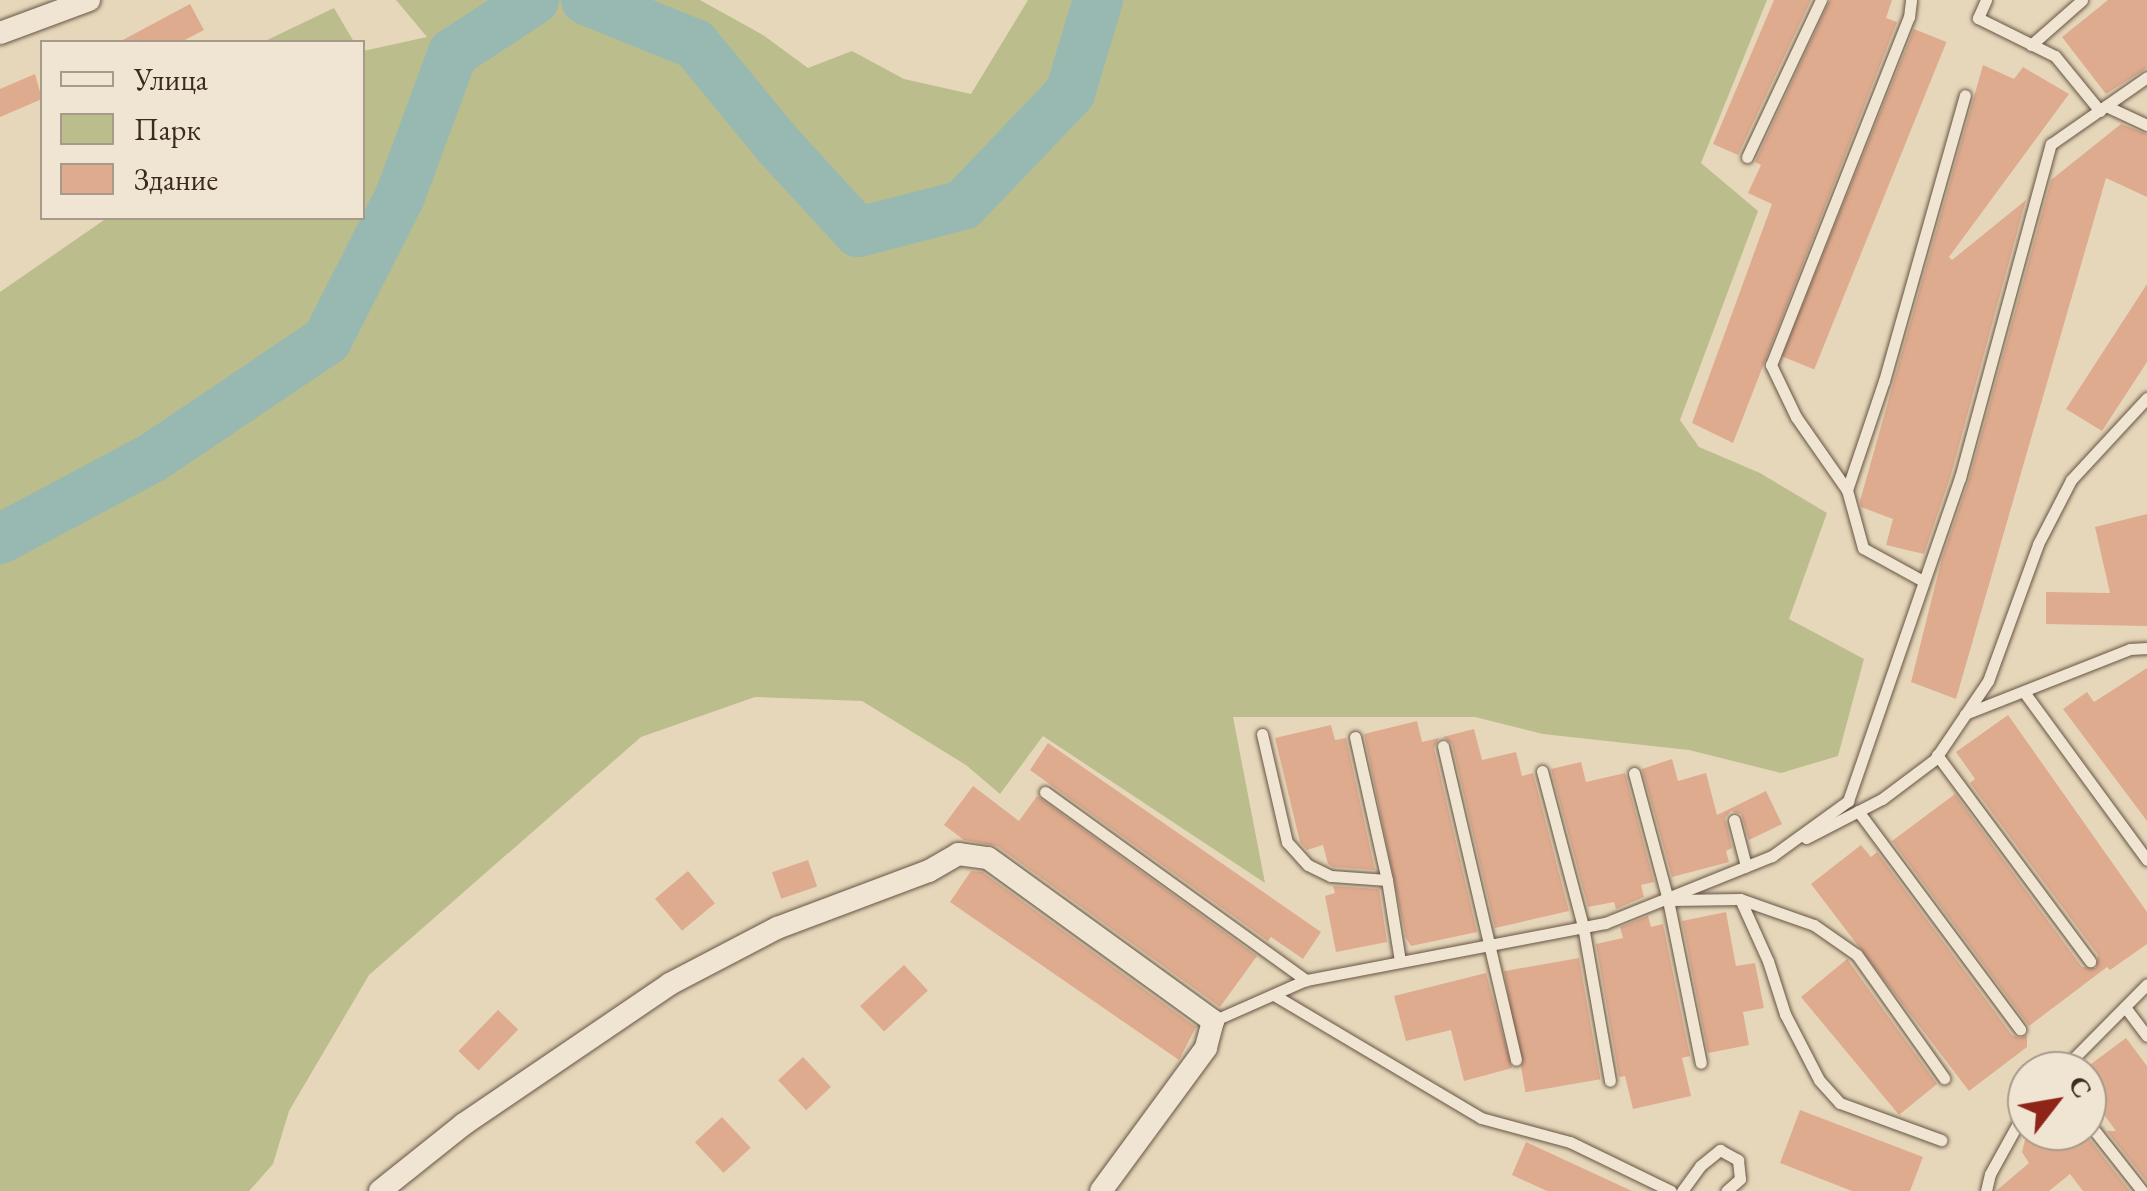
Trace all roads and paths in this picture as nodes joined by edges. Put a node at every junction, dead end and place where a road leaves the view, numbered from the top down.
1 (88, 0) edge
2 (1820, 0) edge
3 (1911, 0) edge
4 (1986, 0) edge
5 (2082, 0) edge
6 (0, 33) edge
7 (2031, 45) junction
8 (2147, 77) edge
9 (1964, 94) dead end
10 (2103, 108) junction
11 (2147, 125) edge
12 (1746, 157) dead end
13 (2147, 398) edge
14 (2147, 418) edge
15 (2132, 419) junction
16 (1847, 490) junction
17 (1924, 581) junction
18 (2147, 648) edge
19 (2024, 692) junction
20 (1965, 714) junction
21 (1262, 734) dead end
22 (1354, 736) dead end
23 (1443, 746) dead end
24 (1937, 755) junction
25 (1542, 770) dead end
26 (1634, 773) dead end
27 (1045, 792) dead end
28 (1858, 811) junction
29 (1734, 820) dead end
30 (1772, 856) junction
31 (2147, 860) edge
32 (1746, 866) junction
33 (1387, 880) junction
34 (1667, 899) junction
35 (1740, 899) junction
36 (1583, 926) junction
37 (1492, 943) junction
38 (1400, 961) junction
39 (2090, 961) dead end
40 (1306, 980) junction
41 (2147, 984) edge
42 (1274, 994) junction
43 (2125, 1007) junction
44 (1214, 1022) junction
45 (2020, 1029) dead end
46 (2147, 1036) edge
47 (2080, 1051) edge
48 (1516, 1060) dead end
49 (1701, 1063) dead end
50 (1944, 1078) dead end
51 (1610, 1081) dead end
52 (1941, 1140) dead end
53 (2007, 1143) edge
54 (2107, 1146) edge
55 (380, 1191) edge
56 (1101, 1191) edge
57 (1671, 1191) edge
58 (1682, 1191) edge
59 (1726, 1191) edge
60 (1986, 1191) edge
61 (2142, 1191) edge

1 - 6 street
2 - 12 lane
3 - 16 lane
4 - 7 lane
5 - 7 lane
7 - 10 lane
8 - 10 lane
9 - 16 lane
10 - 11 lane
10 - 17 lane
13 - 15 lane
14 - 15 lane
15 - 20 lane
16 - 17 lane
17 - 30 lane
18 - 19 lane
19 - 20 lane
19 - 31 lane
20 - 24 lane
21 - 33 lane
22 - 33 lane
23 - 37 lane
24 - 28 lane
24 - 39 lane
25 - 36 lane
26 - 34 lane
27 - 40 lane
28 - 30 lane
28 - 45 lane
29 - 32 lane
30 - 32 lane
32 - 34 lane
33 - 38 lane
34 - 35 lane
34 - 36 lane
34 - 49 lane
35 - 50 lane
35 - 52 lane
36 - 37 lane
36 - 51 lane
37 - 38 lane
37 - 48 lane
38 - 40 lane
40 - 42 lane
41 - 43 lane
42 - 44 lane
42 - 57 lane
43 - 46 lane
43 - 47 lane
44 - 55 street
44 - 56 street
53 - 60 lane
54 - 61 lane
58 - 59 lane

